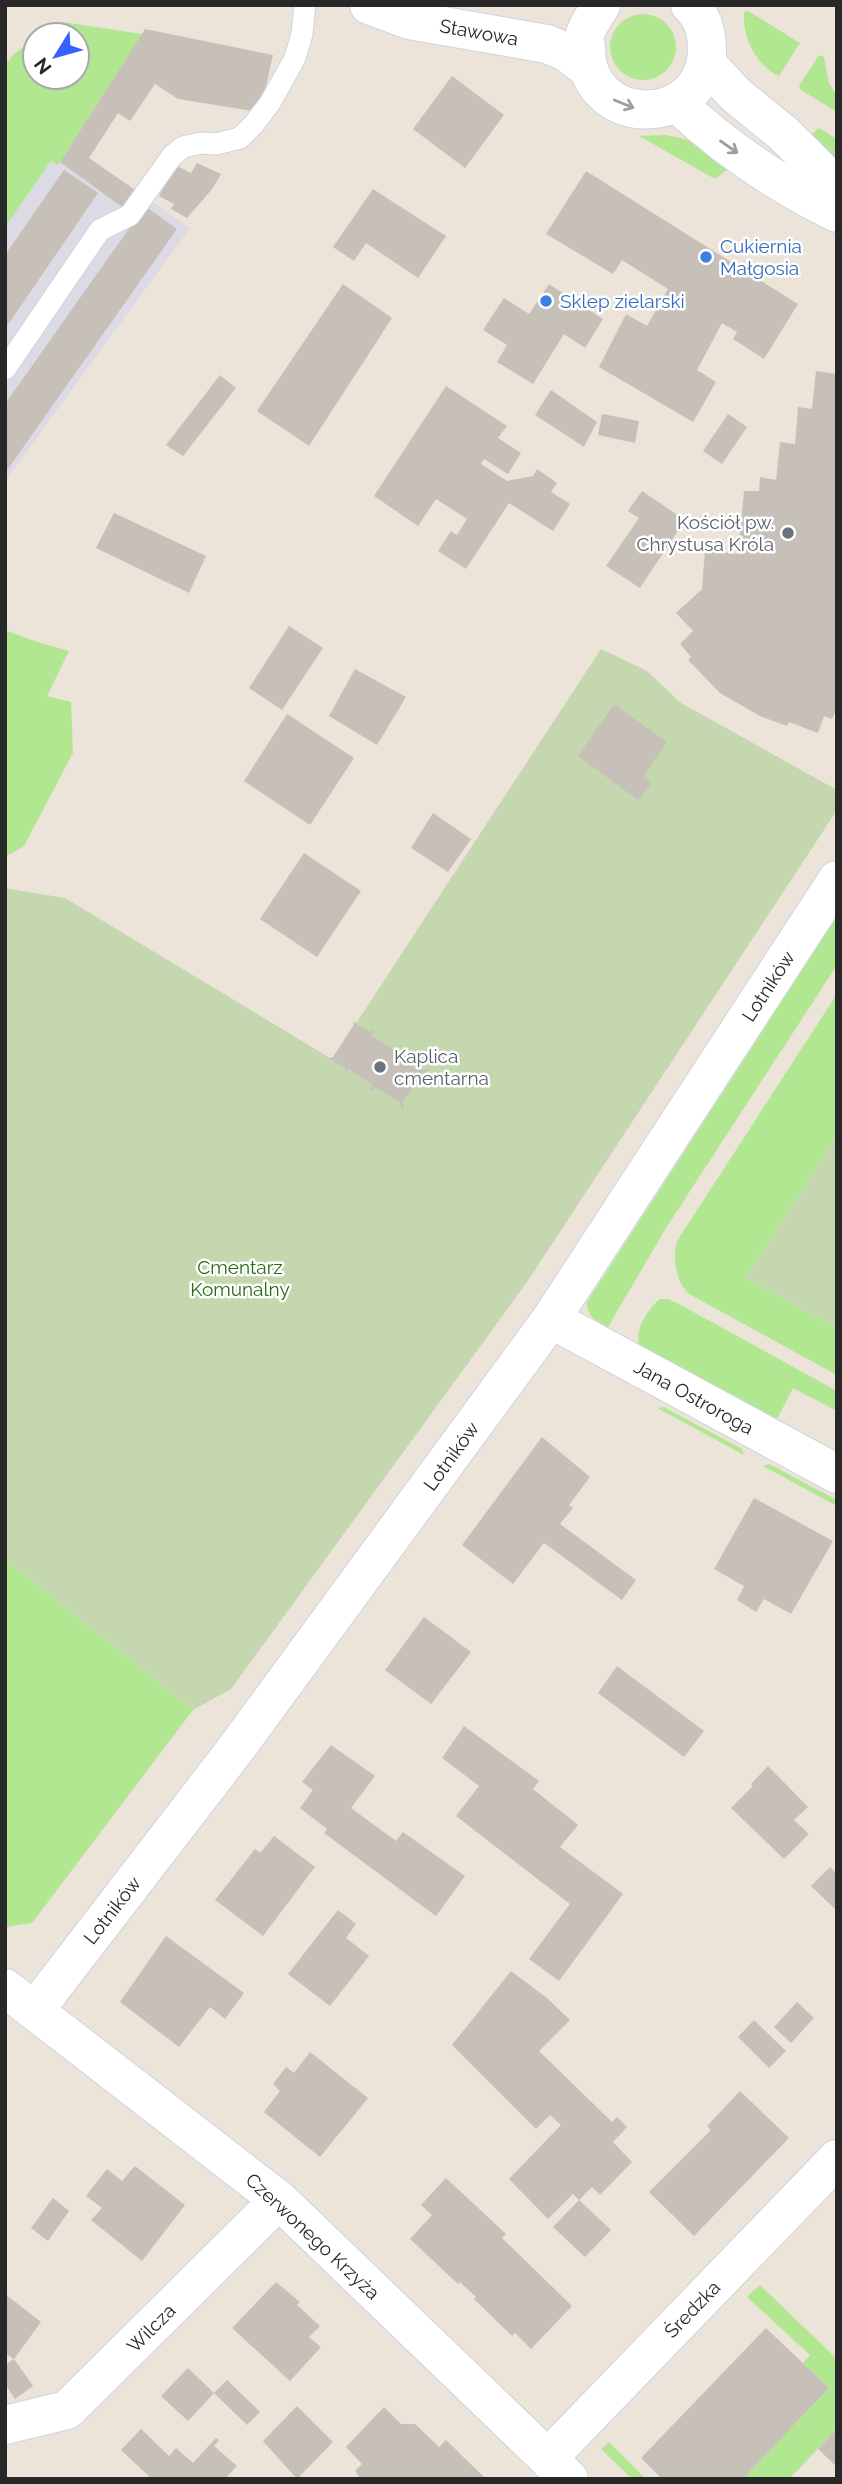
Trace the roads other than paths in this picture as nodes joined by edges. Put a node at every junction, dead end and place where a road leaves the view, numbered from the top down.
1 (305, 5) edge
2 (369, 5) edge
3 (601, 5) edge
4 (705, 27) edge
5 (586, 67) junction
6 (677, 103) junction
7 (837, 187) edge
8 (837, 213) edge
9 (5, 369) edge
10 (837, 880) edge
11 (551, 1319) junction
12 (837, 1474) edge
13 (20, 1999) edge
14 (837, 2159) edge
15 (279, 2200) junction
16 (5, 2425) edge
17 (558, 2469) edge

1 - 9 lane
2 - 5 street, Stawowa
3 - 5 street
4 - 6 street
4 - 7 street
5 -> 6 street
6 -> 8 street
10 - 11 street, Lotników
11 - 12 street, Jana Ostroroga
11 - 13 street, Lotników
13 - 15 street, Czerwonego Krzyża
14 - 17 street, Średzka
15 - 16 street, Wilcza
15 - 17 street, Czerwonego Krzyża

